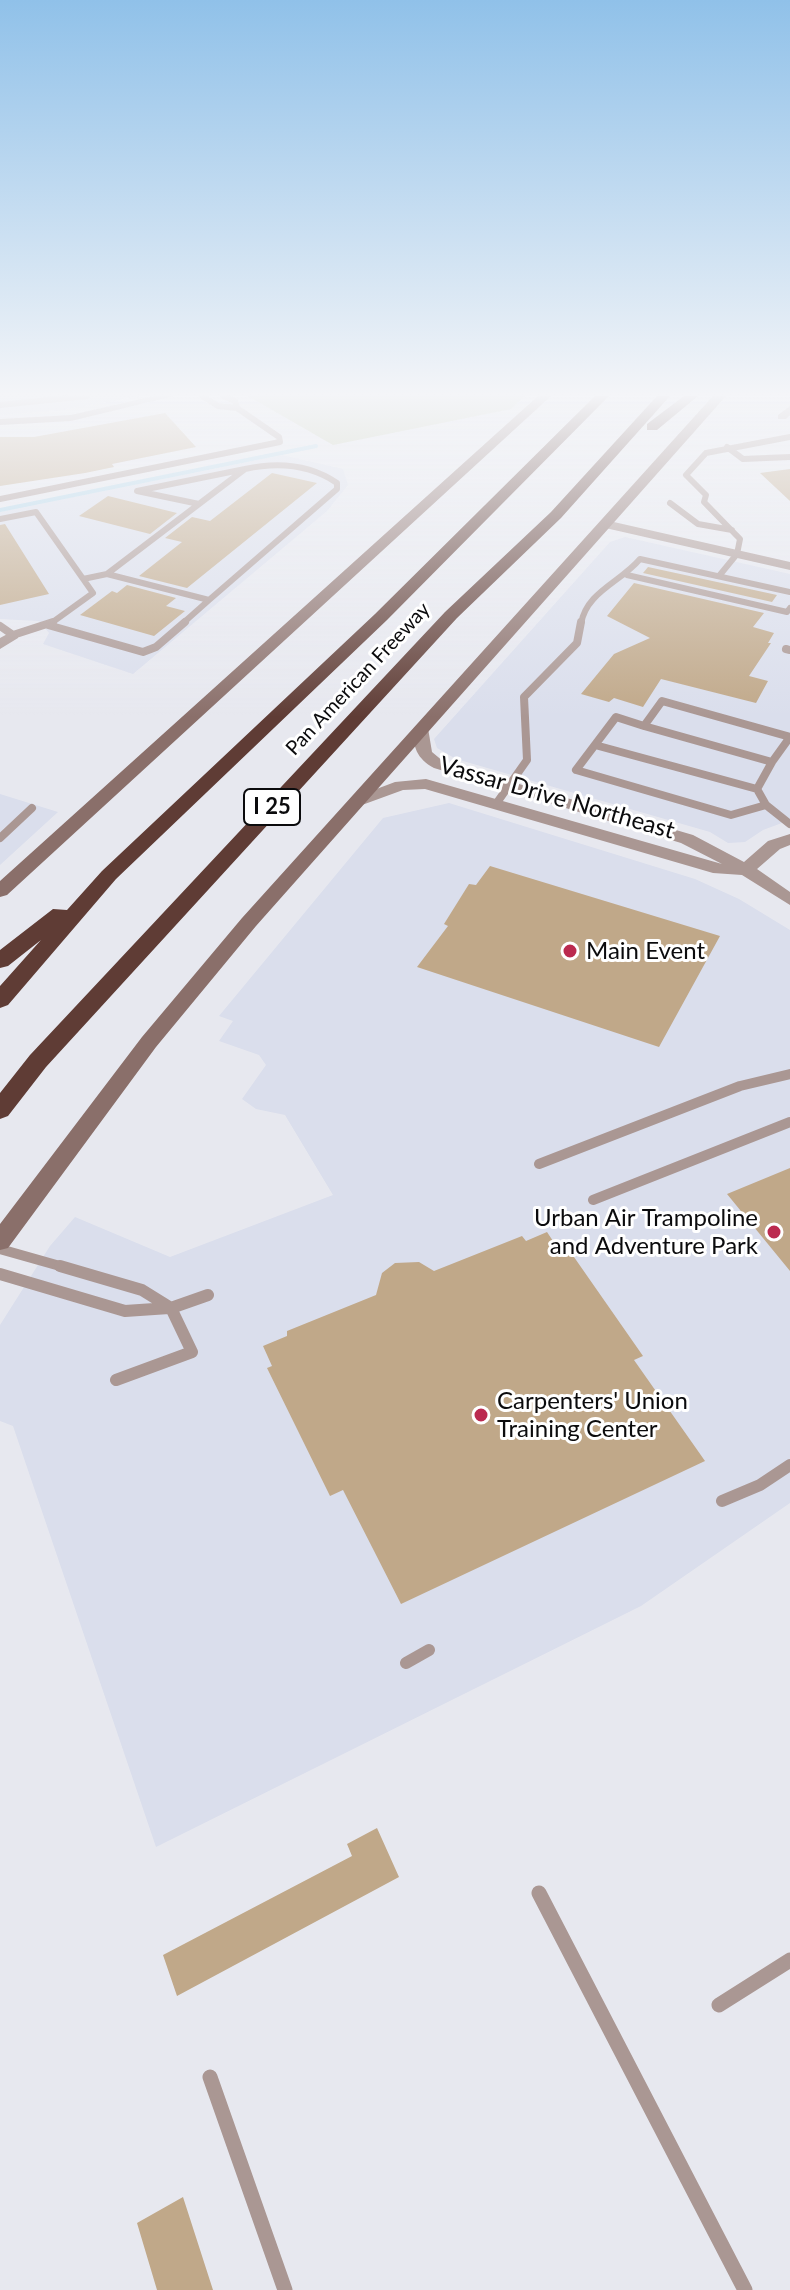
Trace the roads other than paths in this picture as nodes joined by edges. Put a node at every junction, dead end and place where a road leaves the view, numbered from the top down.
1 (194, 503) edge
2 (321, 503) edge
3 (427, 503) edge
4 (496, 503) edge
5 (567, 503) edge
6 (569, 503) edge
7 (624, 503) edge
8 (670, 503) dead end
9 (705, 503) edge
10 (199, 504) joint
11 (556, 515) junction
12 (0, 519) edge
13 (605, 524) junction
14 (732, 530) junction
15 (737, 554) junction
16 (790, 566) edge
17 (107, 574) junction
18 (627, 575) junction
19 (719, 576) junction
20 (83, 579) junction
21 (790, 592) edge
22 (209, 600) junction
23 (790, 608) edge
24 (48, 625) junction
25 (0, 626) edge
26 (13, 635) junction
27 (0, 645) edge
28 (644, 726) junction
29 (421, 728) junction
30 (790, 737) edge
31 (595, 745) junction
32 (772, 762) junction
33 (510, 787) junction
34 (757, 789) junction
35 (356, 802) junction
36 (496, 804) junction
37 (766, 805) junction
38 (32, 808) dead end
39 (790, 824) edge
40 (0, 838) edge
41 (790, 839) edge
42 (746, 870) junction
43 (109, 875) junction
44 (0, 891) edge
45 (790, 900) edge
46 (0, 961) edge
47 (0, 1000) edge
48 (790, 1074) edge
49 (0, 1110) edge
50 (790, 1122) edge
51 (539, 1164) dead end
52 (593, 1200) dead end
53 (0, 1241) edge
54 (0, 1249) edge
55 (0, 1274) edge
56 (208, 1295) dead end
57 (171, 1308) junction
58 (116, 1380) dead end
59 (790, 1465) edge
60 (722, 1501) dead end
61 (429, 1650) dead end
62 (406, 1663) dead end
63 (539, 1893) dead end
64 (790, 1960) edge
65 (719, 2005) dead end
66 (210, 2077) dead end
67 (285, 2290) edge
68 (745, 2290) edge

1 - 10 lane
2 - 22 lane
3 - 44 main road
4 - 43 highway, Pan American Freeway / I 25
5 - 11 highway, Pan American Freeway / I 25
6 - 11 highway
7 - 13 main road
8 - 14 lane
9 - 14 lane
10 - 17 lane
11 - 49 highway, Pan American Freeway / I 25
12 - 20 lane
13 - 15 street
13 - 29 main road
14 - 15 lane
15 - 16 street
15 - 19 lane
17 - 20 lane
17 - 22 lane
18 - 19 lane
18 - 23 lane
18 - 33 lane
19 - 21 lane
20 - 24 lane
22 - 24 lane
24 - 26 lane
25 - 26 lane
26 - 27 street
28 - 30 lane
28 - 31 lane
28 - 32 lane
29 - 33 street, Vassar Drive Northeast
29 - 35 main road
30 - 32 lane
31 - 34 lane
31 - 37 lane
32 - 34 lane
33 - 36 lane
33 - 42 street, Vassar Drive Northeast
34 - 37 lane
35 - 36 street, Vassar Drive Northeast
35 - 53 main road
36 - 42 street, Vassar Drive Northeast
37 - 39 lane
38 - 40 lane
41 - 42 street
42 - 45 street, Vassar Drive Northeast
43 - 46 highway
43 - 47 highway, Pan American Freeway / I 25
48 - 51 lane
50 - 52 lane
54 - 57 lane
55 - 57 lane
56 - 57 lane
57 - 58 lane
59 - 60 lane
61 - 62 lane
63 - 68 lane
64 - 65 lane
66 - 67 lane

